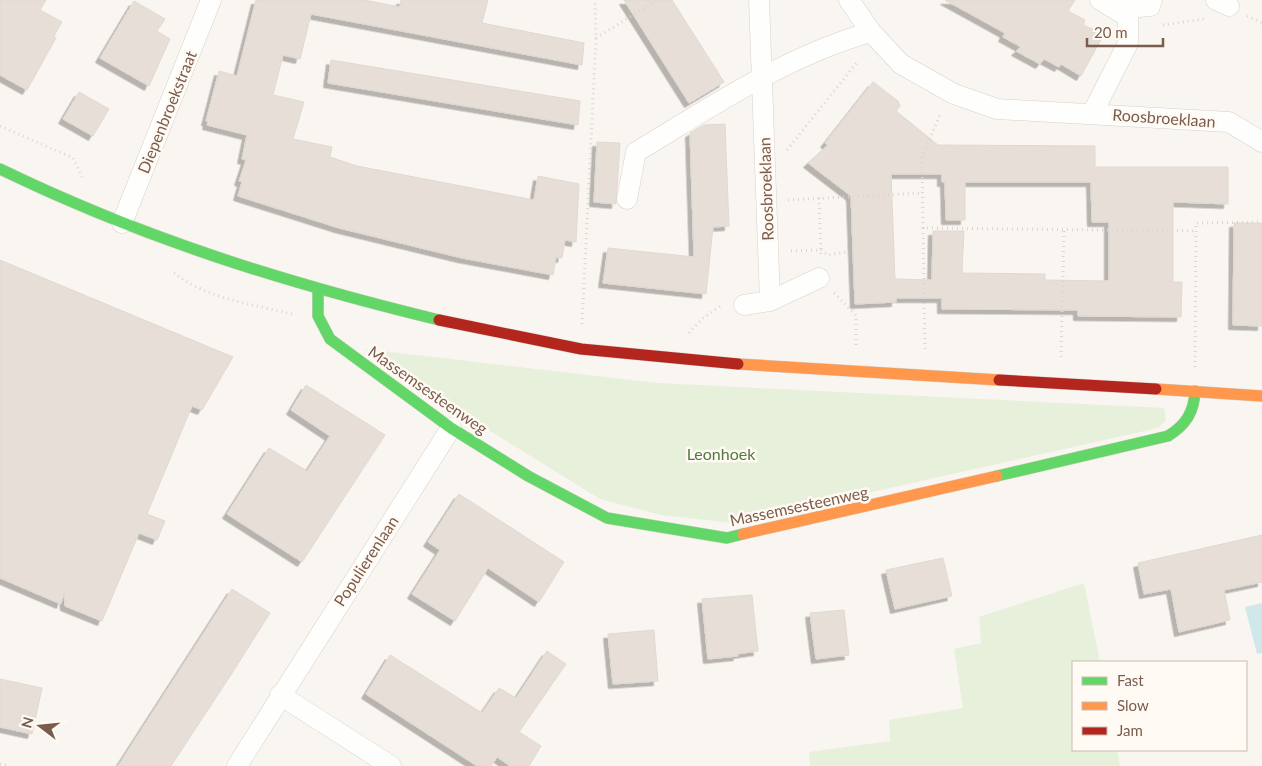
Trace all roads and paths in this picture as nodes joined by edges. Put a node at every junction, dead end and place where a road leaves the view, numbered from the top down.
1 (211, 0) edge
2 (595, 0) edge
3 (657, 0) edge
4 (759, 0) edge
5 (849, 0) edge
6 (1152, 0) edge
7 (1108, 5) edge
8 (1205, 19) dead end
9 (1128, 30) junction
10 (874, 35) junction
11 (596, 38) junction
12 (762, 77) junction
13 (950, 92) junction
14 (1092, 114) junction
15 (0, 126) edge
16 (1262, 142) edge
17 (0, 168) edge
18 (765, 178) junction
19 (85, 183) dead end
20 (923, 193) junction
21 (819, 198) junction
22 (627, 199) dead end
23 (766, 201) junction
24 (1262, 222) edge
25 (122, 223) junction
26 (923, 228) junction
27 (1064, 230) junction
28 (1195, 231) junction
29 (821, 250) junction
30 (768, 252) junction
31 (847, 252) dead end
32 (819, 278) junction
33 (318, 291) junction
34 (770, 301) junction
35 (744, 305) joint
36 (575, 322) dead end
37 (582, 323) junction
38 (592, 324) dead end
39 (688, 336) junction
40 (697, 336) dead end
41 (846, 344) dead end
42 (856, 345) junction
43 (864, 346) dead end
44 (580, 349) junction
45 (916, 349) dead end
46 (925, 350) junction
47 (934, 350) dead end
48 (1052, 357) dead end
49 (1061, 358) junction
50 (1071, 358) dead end
51 (674, 360) junction
52 (1186, 364) dead end
53 (1195, 365) junction
54 (1204, 368) dead end
55 (856, 371) junction
56 (925, 374) junction
57 (1061, 384) junction
58 (1195, 391) junction
59 (1262, 396) edge
60 (451, 428) junction
61 (280, 695) junction
62 (0, 764) edge
63 (9, 766) edge
64 (238, 766) edge
65 (391, 766) edge

1 - 25 street, Diepenbroekstraat
2 - 11 path
3 - 11 path
4 - 12 street, Roosbroeklaan
5 - 10 street, Roosbroeklaan
6 - 7 street
7 - 9 street
8 - 9 path
9 - 14 street, Roosbroeklaan
10 - 12 street
10 - 13 street, Roosbroeklaan
10 - 18 path
11 - 37 path
12 - 18 street, Roosbroeklaan
12 - 22 street
13 - 14 street, Roosbroeklaan
13 - 20 path
14 - 16 street, Roosbroeklaan
15 - 19 path
17 - 25 main road
18 - 23 street, Roosbroeklaan
20 - 21 path
20 - 26 path
21 - 23 path
21 - 29 path
23 - 30 street, Roosbroeklaan
24 - 28 path
25 - 33 main road
26 - 27 path
26 - 46 path
27 - 28 path
27 - 49 path
28 - 53 path
29 - 30 path
29 - 31 path
29 - 32 path
30 - 34 street, Roosbroeklaan
32 - 34 street
32 - 42 path
33 - 44 main road
33 - 60 main road, Massemsesteenweg
34 - 35 street
35 - 39 path
36 - 37 path
37 - 38 path
37 - 44 path
39 - 40 path
39 - 51 path
41 - 42 path
42 - 43 path
42 - 55 path
44 - 51 main road
45 - 46 path
46 - 47 path
46 - 56 path
48 - 49 path
49 - 50 path
49 - 57 path
51 - 55 main road
52 - 53 path
53 - 54 path
55 - 56 main road
56 - 57 main road
57 - 58 main road
58 - 59 main road
58 - 60 main road, Massemsesteenweg
60 - 61 street, Populierenlaan
61 - 64 street, Populierenlaan
61 - 65 street
62 - 63 path

